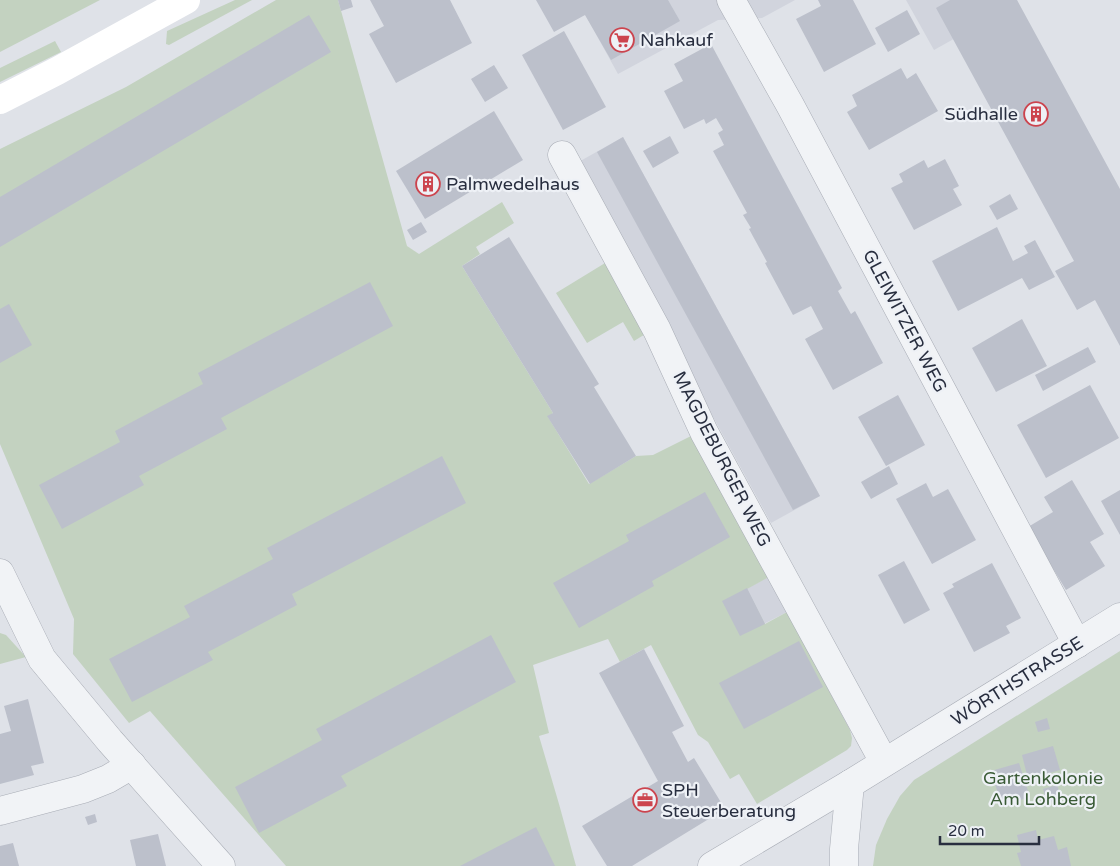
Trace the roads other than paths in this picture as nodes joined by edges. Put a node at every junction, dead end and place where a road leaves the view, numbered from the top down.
1 (186, 0) edge
2 (731, 0) edge
3 (0, 100) edge
4 (562, 155) dead end
5 (0, 573) edge
6 (1120, 617) edge
7 (1077, 644) junction
8 (884, 762) junction
9 (132, 765) junction
10 (850, 784) junction
11 (0, 811) edge
12 (221, 866) edge
13 (712, 866) edge
14 (844, 866) edge

1 - 3 main road
2 - 7 street, GLEIWITZER WEG
4 - 8 street, MAGDEBURGER WEG
5 - 9 street
6 - 7 street, WÖRTHSTRASSE
7 - 8 street, WÖRTHSTRASSE
8 - 10 street, WÖRTHSTRASSE
9 - 11 street
9 - 12 street
10 - 13 street, WÖRTHSTRASSE
10 - 14 street

